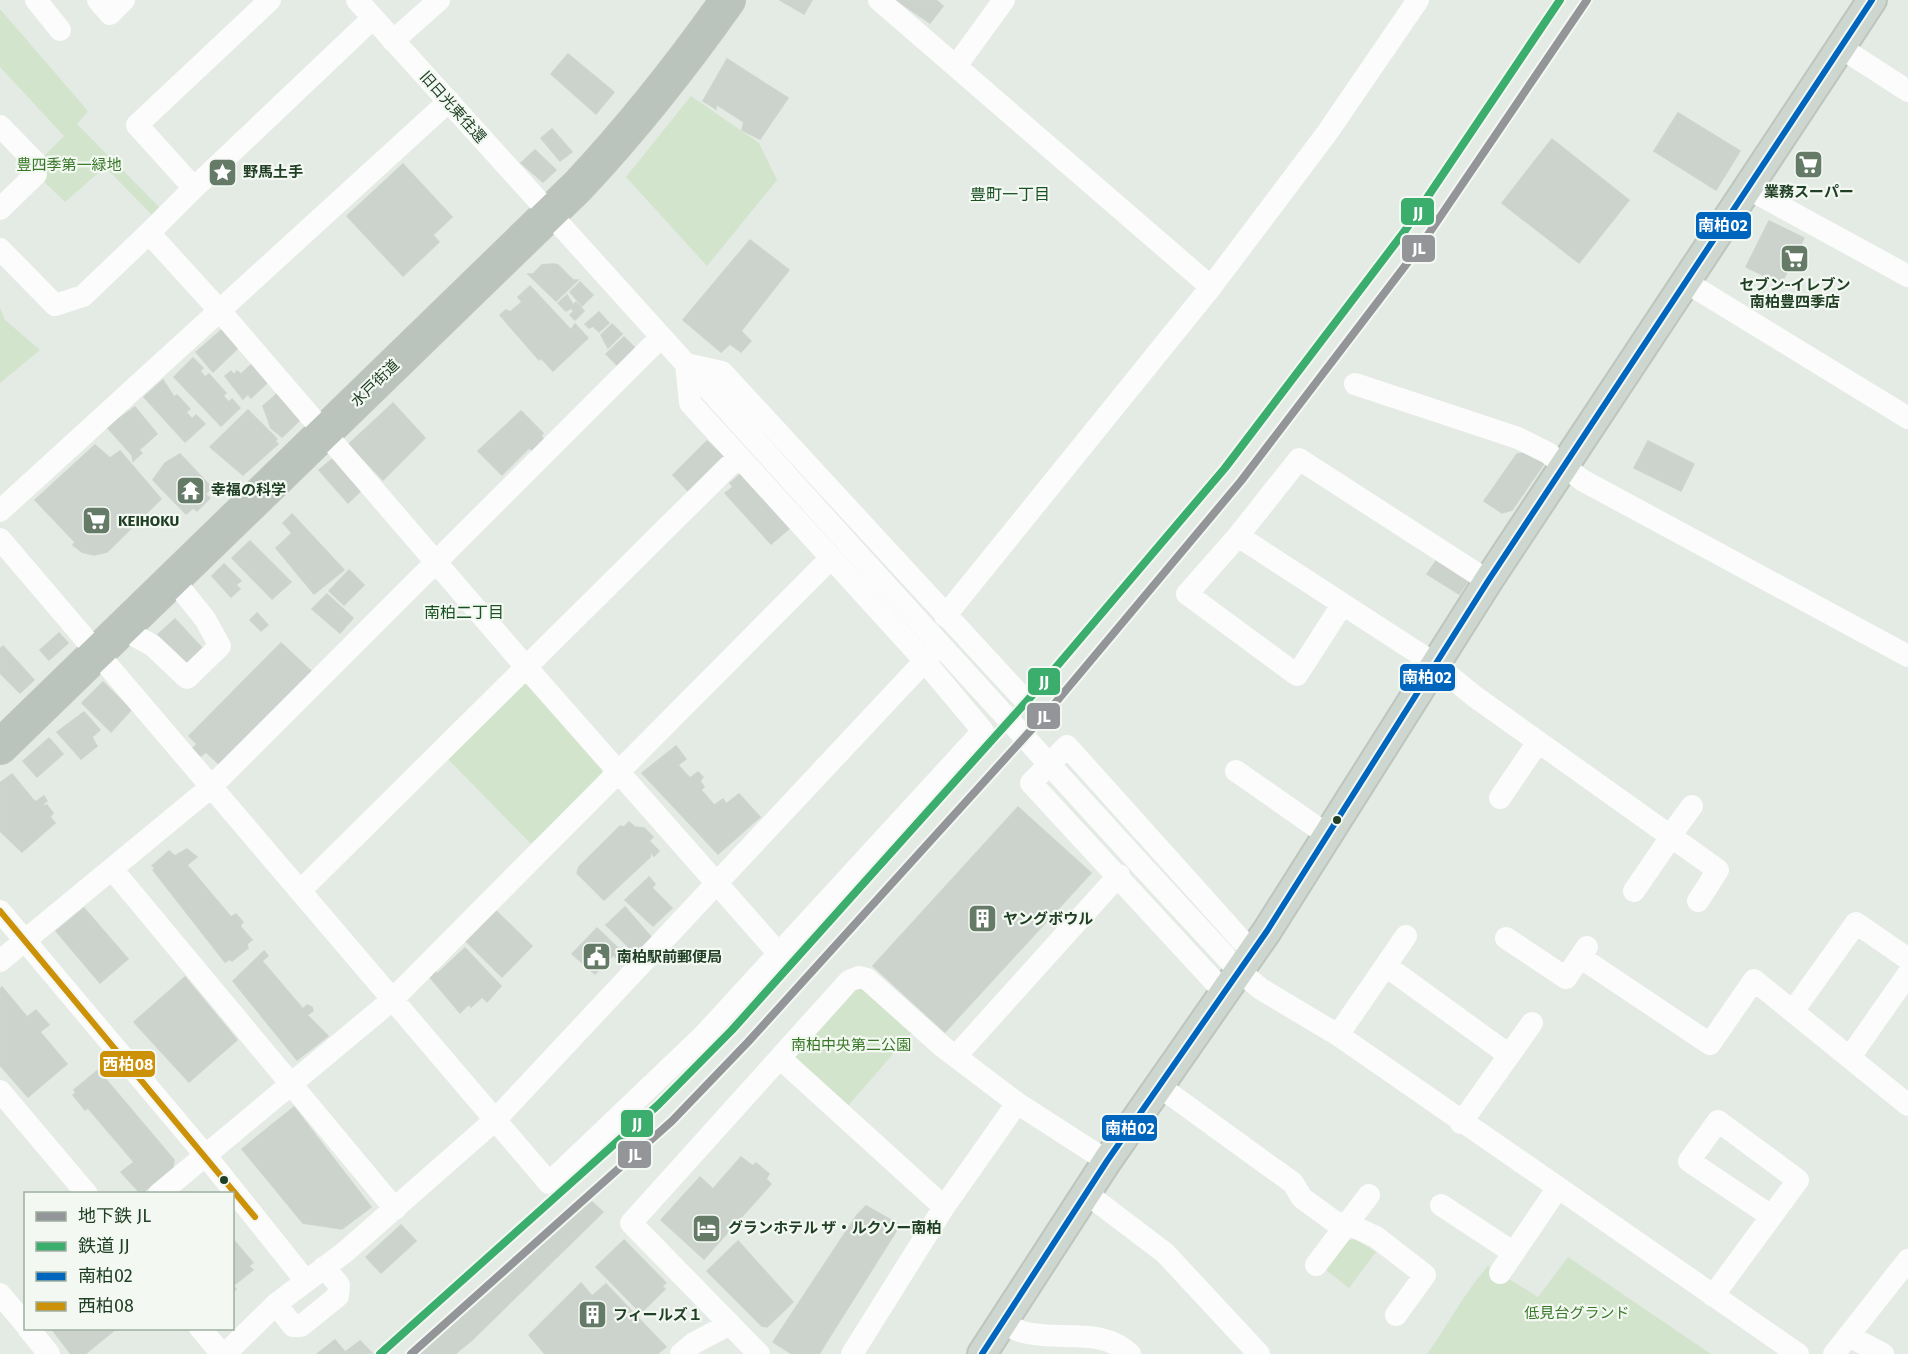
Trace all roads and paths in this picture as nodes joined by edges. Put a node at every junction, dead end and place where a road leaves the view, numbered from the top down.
1 (36, 0) edge
2 (98, 0) edge
3 (124, 0) edge
4 (270, 0) edge
5 (357, 0) edge
6 (439, 0) edge
7 (728, 0) edge
8 (879, 0) edge
9 (1004, 0) edge
10 (1872, 0) edge
11 (1412, 2) edge
12 (373, 18) junction
13 (60, 30) dead end
14 (393, 41) junction
15 (1840, 47) junction
16 (956, 66) junction
17 (1908, 91) edge
18 (449, 101) junction
19 (0, 126) edge
20 (194, 188) junction
21 (1747, 188) junction
22 (0, 209) edge
23 (551, 213) junction
24 (149, 233) junction
25 (0, 249) edge
26 (1908, 276) edge
27 (1686, 282) junction
28 (1211, 287) junction
29 (220, 311) junction
30 (661, 337) junction
31 (686, 364) junction
32 (1354, 384) dead end
33 (1908, 418) edge
34 (325, 431) junction
35 (738, 458) junction
36 (1564, 465) junction
37 (0, 511) edge
38 (1238, 536) junction
39 (0, 539) edge
40 (831, 558) junction
41 (435, 561) junction
42 (173, 579) junction
43 (1488, 581) junction
44 (1342, 605) junction
45 (951, 622) junction
46 (122, 629) junction
47 (98, 653) junction
48 (1908, 656) edge
49 (924, 661) junction
50 (1435, 664) junction
51 (526, 667) junction
52 (1021, 696) dead end
53 (1538, 742) junction
54 (0, 747) edge
55 (617, 771) junction
56 (1236, 771) dead end
57 (211, 787) junction
58 (1500, 798) dead end
59 (1692, 806) dead end
60 (1144, 832) junction
61 (1329, 836) junction
62 (1670, 836) junction
63 (112, 869) junction
64 (1115, 871) junction
65 (718, 882) junction
66 (300, 891) junction
67 (1634, 891) dead end
68 (1698, 901) dead end
69 (0, 911) edge
70 (1406, 936) dead end
71 (1506, 938) dead end
72 (25, 940) junction
73 (779, 954) junction
74 (1908, 959) edge
75 (0, 961) edge
76 (1386, 966) junction
77 (1238, 971) junction
78 (1908, 974) edge
79 (392, 1000) junction
80 (1793, 1011) junction
81 (1532, 1023) dead end
82 (1338, 1035) junction
83 (1509, 1055) junction
84 (956, 1056) junction
85 (780, 1058) junction
86 (1854, 1060) junction
87 (291, 1084) junction
88 (1159, 1086) junction
89 (0, 1091) edge
90 (1017, 1103) junction
91 (1908, 1105) edge
92 (495, 1120) junction
93 (1461, 1123) junction
94 (206, 1156) junction
95 (1107, 1161) junction
96 (1557, 1189) junction
97 (85, 1192) edge
98 (161, 1192) edge
99 (1086, 1193) junction
100 (1369, 1195) dead end
101 (1441, 1204) dead end
102 (944, 1207) junction
103 (395, 1209) junction
104 (1772, 1216) junction
105 (1348, 1224) junction
106 (1514, 1253) junction
107 (1908, 1260) edge
108 (1316, 1265) dead end
109 (314, 1273) junction
110 (1500, 1273) dead end
111 (0, 1294) edge
112 (1713, 1296) junction
113 (276, 1304) junction
114 (1396, 1315) dead end
115 (19, 1319) edge
116 (1002, 1323) junction
117 (730, 1324) junction
118 (28, 1330) edge
119 (201, 1330) edge
120 (1849, 1336) junction
121 (49, 1354) edge
122 (224, 1354) edge
123 (681, 1354) edge
124 (759, 1354) edge
125 (852, 1354) edge
126 (982, 1354) edge
127 (1130, 1354) edge
128 (1259, 1354) edge
129 (1798, 1354) edge
130 (1834, 1354) edge
131 (1883, 1354) edge

1 - 13 street
2 - 3 street
4 - 20 street
5 - 12 street, 旧日光東往還
6 - 14 street
7 - 23 highway, 水戸街道
8 - 16 street
9 - 16 street
10 - 15 main road
11 - 28 street
12 - 14 street, 旧日光東往還
12 - 20 street
14 - 18 street, 旧日光東往還
15 - 17 street
15 - 21 main road
16 - 28 street
18 - 23 street, 旧日光東往還
18 - 29 street
19 - 22 street
20 - 24 street
21 - 26 street
21 - 27 main road
23 - 30 street, 旧日光東往還
23 - 34 highway, 水戸街道
24 - 25 street
24 - 29 street
27 - 33 street
27 - 36 main road
28 - 45 street
29 - 34 street
29 - 37 street
30 - 31 street, 旧日光東往還
30 - 41 street
31 - 35 street
31 - 45 street
31 - 77 street, 旧日光東往還, bridge
32 - 36 street
34 - 41 street
34 - 42 highway, 水戸街道
35 - 40 street
35 - 51 street
36 - 43 main road
36 - 48 street
38 - 43 street
38 - 44 street
38 - 44 street
39 - 47 street
40 - 49 street
40 - 55 street
41 - 51 street
41 - 57 street
42 - 46 highway, 水戸街道
42 - 46 street
43 - 50 main road
44 - 50 street
45 - 49 street
45 - 52 street
46 - 47 highway, 水戸街道
47 - 54 highway, 水戸街道
47 - 57 street
49 - 65 street
49 - 73 street
50 - 53 street
50 - 61 main road
51 - 55 street
51 - 66 street
53 - 58 street
53 - 62 street
55 - 65 street
55 - 79 street
56 - 61 street
57 - 63 street
57 - 66 street
59 - 62 street
60 - 64 street
60 - 64 street
60 - 77 street
61 - 77 main road
62 - 67 street
62 - 68 street
63 - 72 street
63 - 87 street
64 - 77 street
64 - 84 street
65 - 73 street
65 - 92 street
66 - 79 street
69 - 72 street
70 - 76 street
71 - 80 street
72 - 75 street
72 - 94 street
73 - 92 street
74 - 80 street
76 - 82 street
76 - 83 street
77 - 82 street
77 - 88 main road
78 - 86 street
79 - 87 street
79 - 92 street
80 - 86 street
81 - 83 street
82 - 93 street
83 - 93 street
84 - 85 street
84 - 90 street
85 - 102 street
85 - 117 street
86 - 91 street
87 - 94 street
87 - 103 street
88 - 95 main road
88 - 105 street
89 - 97 street
90 - 95 street
90 - 102 street
92 - 103 street
93 - 96 street
94 - 98 street
94 - 109 street
95 - 99 main road
96 - 106 street
96 - 112 street
99 - 116 main road
99 - 128 street
100 - 105 street
101 - 106 street
102 - 125 street
103 - 109 street
104 - 104 street
104 - 112 street
105 - 108 street
105 - 114 street
106 - 110 street
107 - 120 street
109 - 113 street
109 - 113 street
111 - 115 street
112 - 129 street
113 - 122 street
116 - 126 main road
116 - 127 street
117 - 123 street
117 - 124 street
118 - 121 street
119 - 122 street
120 - 130 street
120 - 131 street

